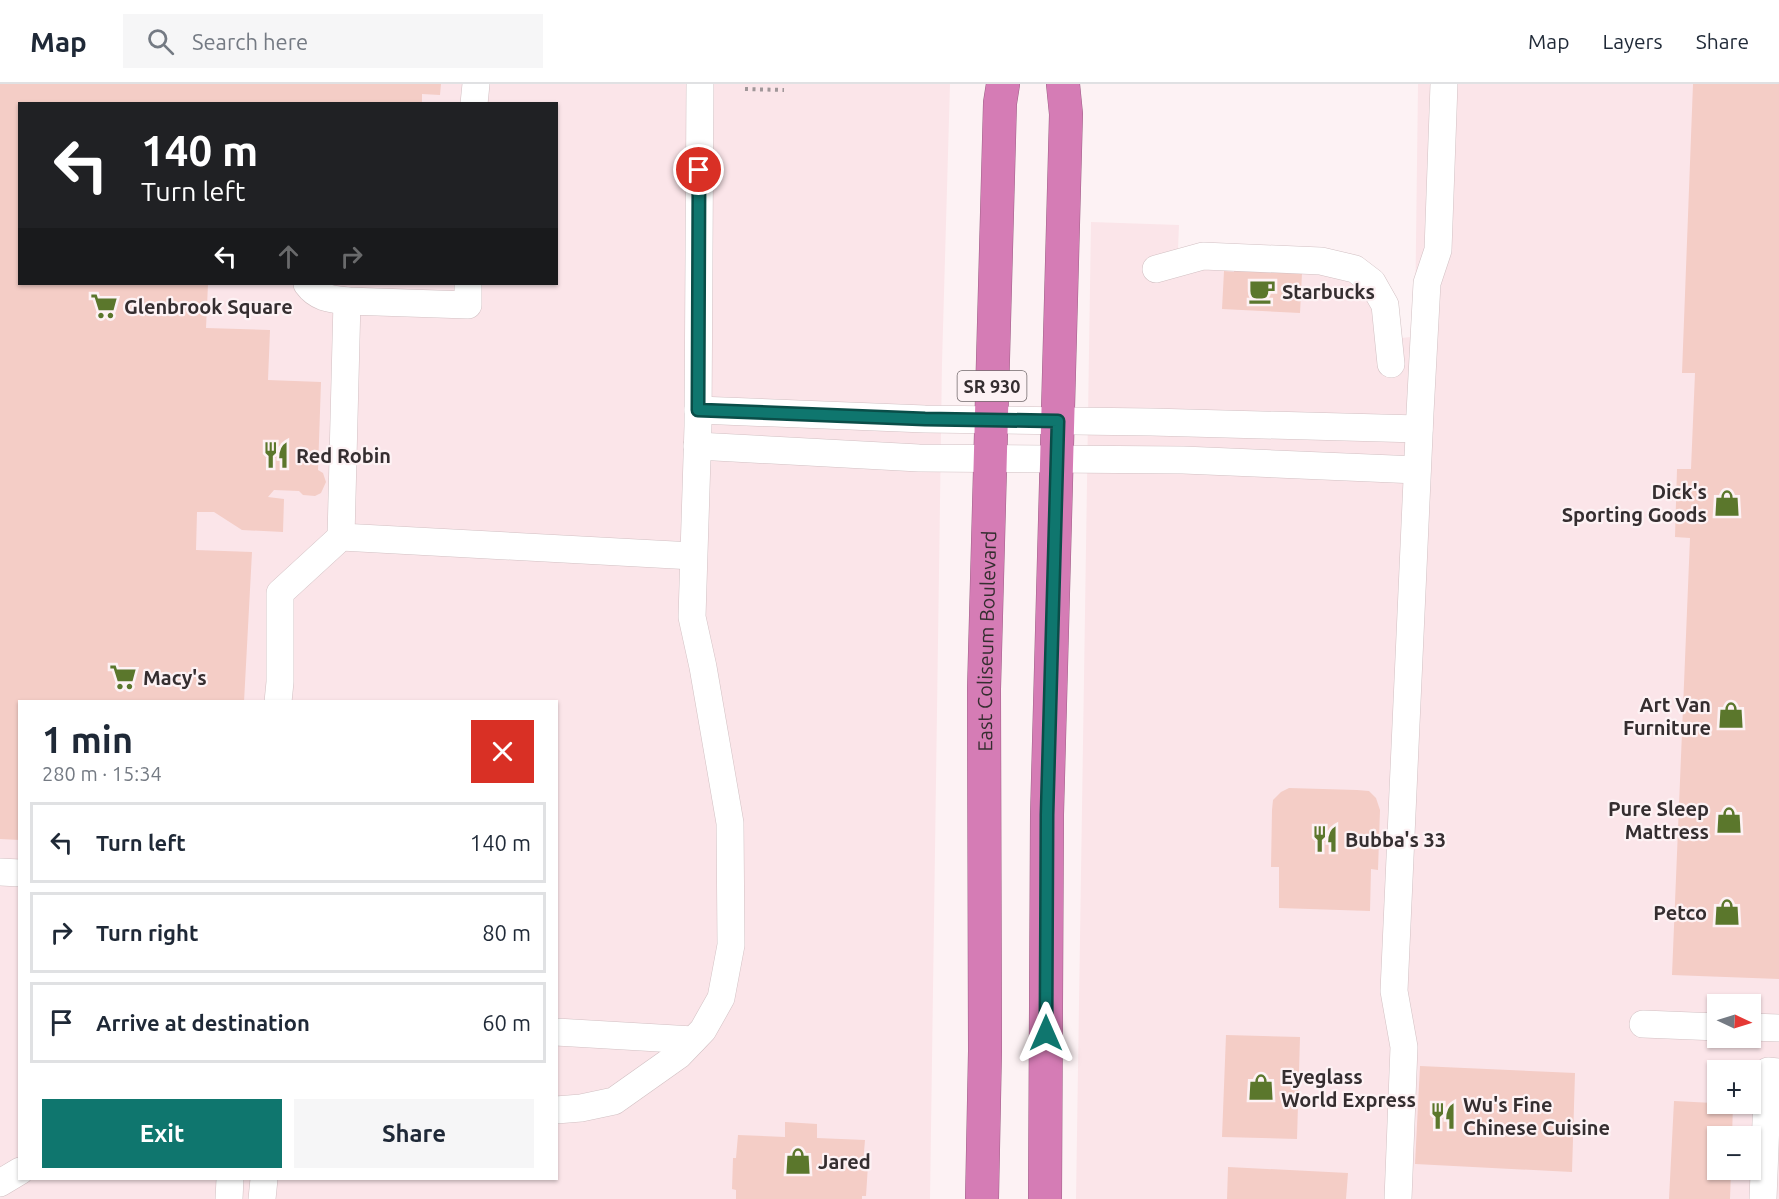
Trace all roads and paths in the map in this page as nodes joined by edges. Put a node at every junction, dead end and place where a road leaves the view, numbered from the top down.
1 (476, 84) edge
2 (700, 84) edge
3 (1003, 84) edge
4 (1063, 84) edge
5 (1444, 84) edge
6 (745, 89) dead end
7 (784, 90) dead end
8 (474, 102) edge
9 (1156, 269) dead end
10 (308, 285) edge
11 (468, 285) edge
12 (347, 301) junction
13 (1391, 364) dead end
14 (698, 410) junction
15 (991, 420) junction
16 (1058, 421) junction
17 (1419, 429) junction
18 (697, 446) junction
19 (990, 459) junction
20 (1057, 459) junction
21 (1417, 470) junction
22 (341, 537) junction
23 (693, 556) junction
24 (278, 700) edge
25 (0, 872) edge
26 (18, 873) edge
27 (1642, 1024) dead end
28 (1707, 1026) edge
29 (1761, 1028) edge
30 (1779, 1028) edge
31 (558, 1032) edge
32 (693, 1040) junction
33 (1779, 1072) edge
34 (558, 1110) edge
35 (18, 1172) edge
36 (230, 1180) edge
37 (264, 1180) edge
38 (0, 1183) edge
39 (229, 1199) edge
40 (262, 1199) edge
41 (982, 1199) edge
42 (1045, 1199) edge
43 (1398, 1199) edge
44 (1762, 1199) edge

1 - 8 lane
2 - 14 lane
3 - 15 highway, East Coliseum Boulevard / SR 930
4 - 16 highway
5 - 17 lane
6 - 7 path
9 - 13 lane
10 - 12 lane
11 - 12 lane
12 - 22 lane
14 - 15 lane
14 - 18 lane
15 - 16 lane
15 - 19 highway, East Coliseum Boulevard / SR 930
16 - 17 lane
16 - 20 highway
17 - 21 lane
18 - 19 lane
18 - 23 lane
19 - 20 lane
19 - 41 highway, East Coliseum Boulevard / SR 930
20 - 21 lane
20 - 42 highway
21 - 43 lane
22 - 23 lane
22 - 24 lane
23 - 32 lane
25 - 26 lane
27 - 28 lane
29 - 30 lane
31 - 32 lane
32 - 34 lane
33 - 44 lane
35 - 38 lane
36 - 39 lane
37 - 40 lane

